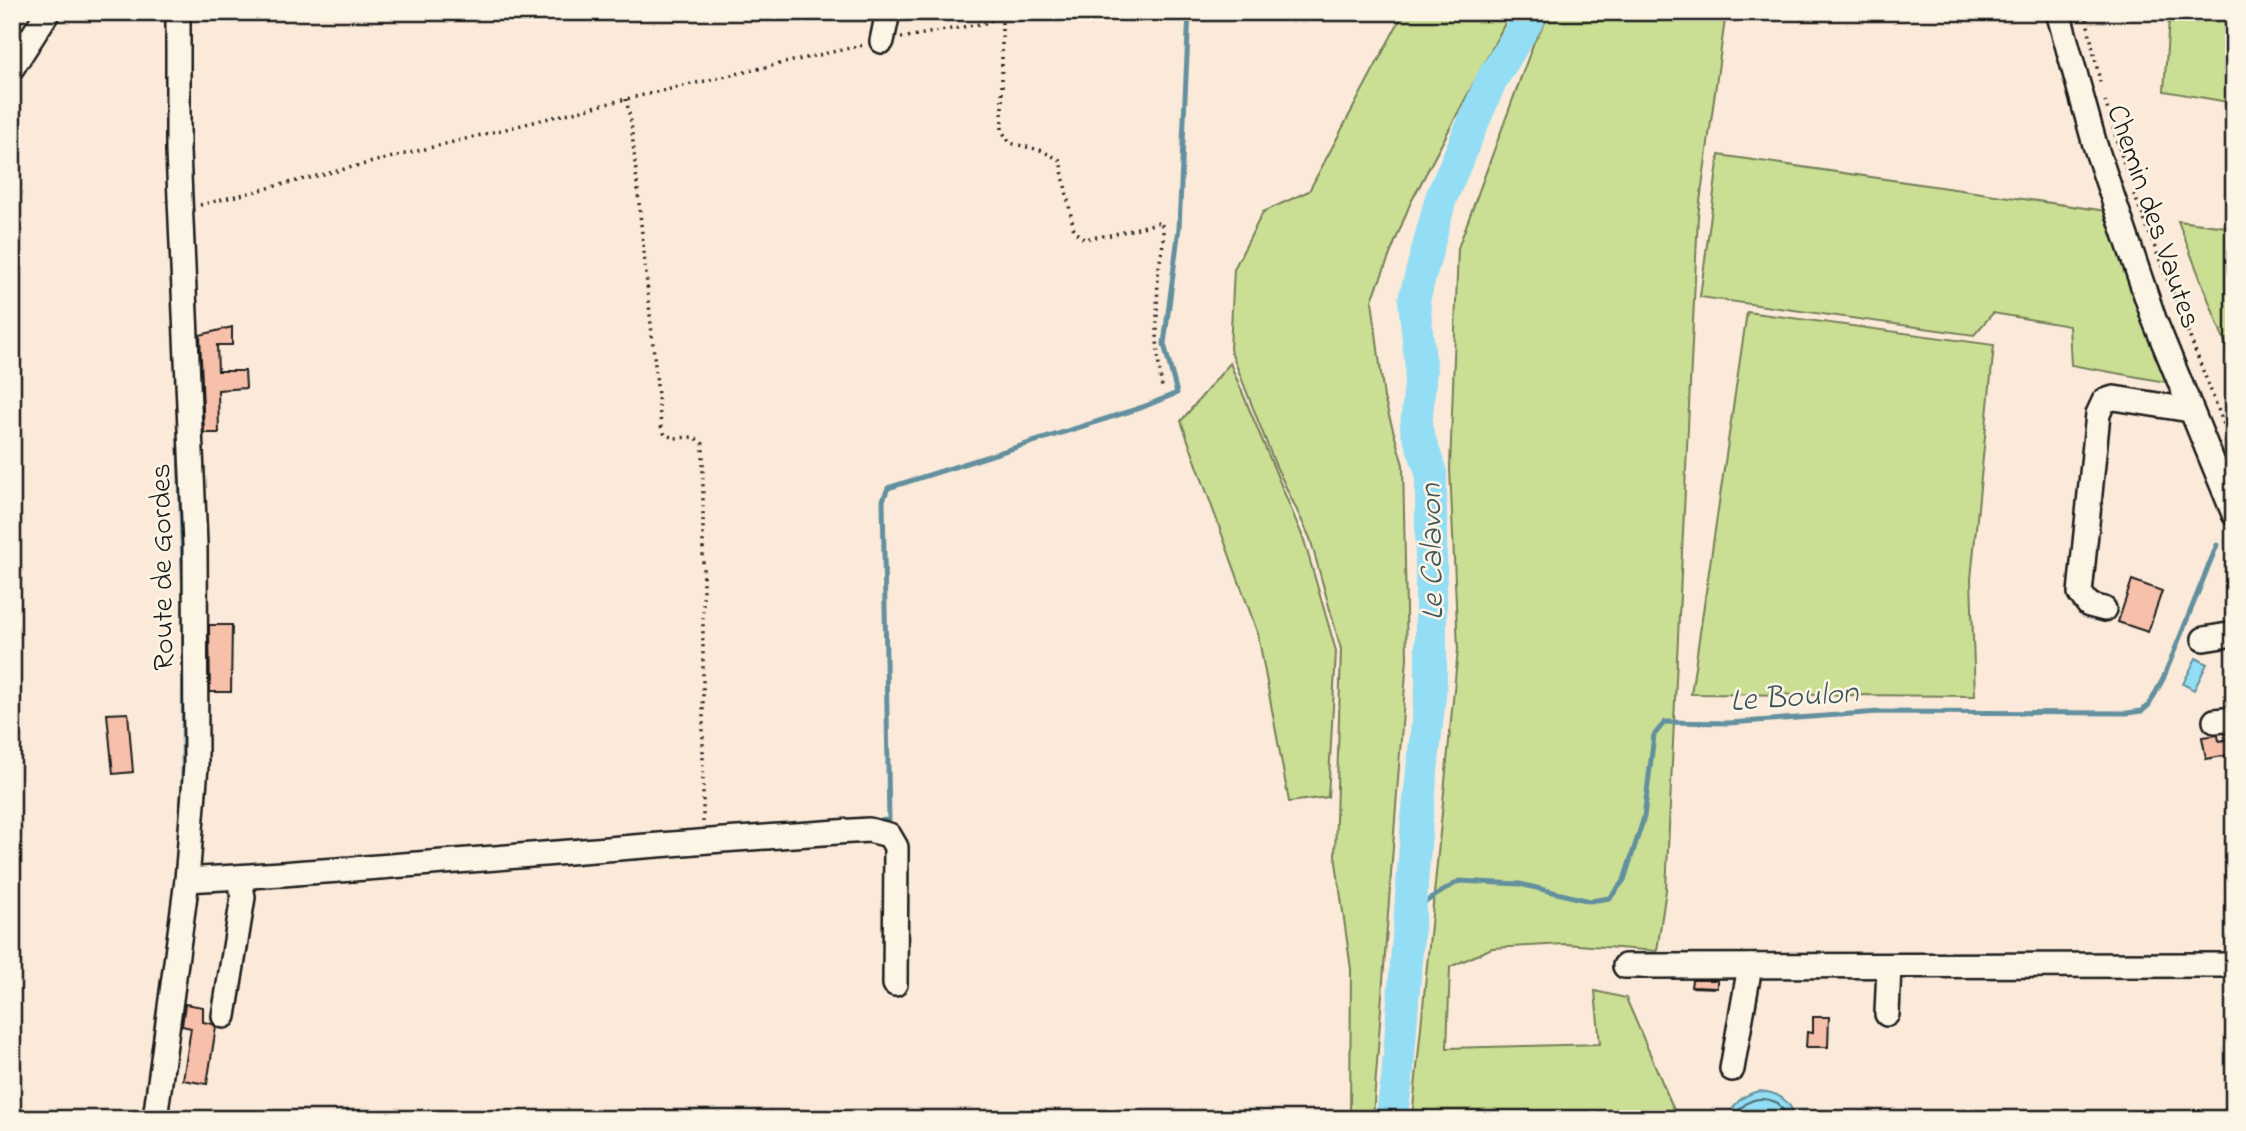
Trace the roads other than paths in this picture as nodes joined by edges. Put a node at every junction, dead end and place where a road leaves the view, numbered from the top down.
1 (48, 12) edge
2 (178, 12) edge
3 (888, 12) edge
4 (2058, 12) edge
5 (882, 41) road end
6 (12, 68) edge
7 (2190, 410) junction
8 (2234, 514) edge
9 (2104, 609) dead end
10 (2234, 634) edge
11 (2204, 639) dead end
12 (239, 877) junction
13 (187, 880) junction
14 (2234, 965) edge
15 (1625, 966) dead end
16 (1750, 966) junction
17 (1889, 966) junction
18 (895, 984) dead end
19 (1887, 1014) dead end
20 (224, 1016) dead end
21 (1731, 1069) dead end
22 (155, 1119) edge

1 - 6 street
2 - 13 street, Route de Gordes
3 - 5 street
4 - 7 street, Chemin des Vautes
7 - 8 street, Chemin des Vautes
7 - 9 street
10 - 11 street
12 - 13 street
12 - 18 street
12 - 20 street
13 - 22 street, Route de Gordes
14 - 17 street
15 - 16 street
16 - 17 street
16 - 21 street
17 - 19 street

